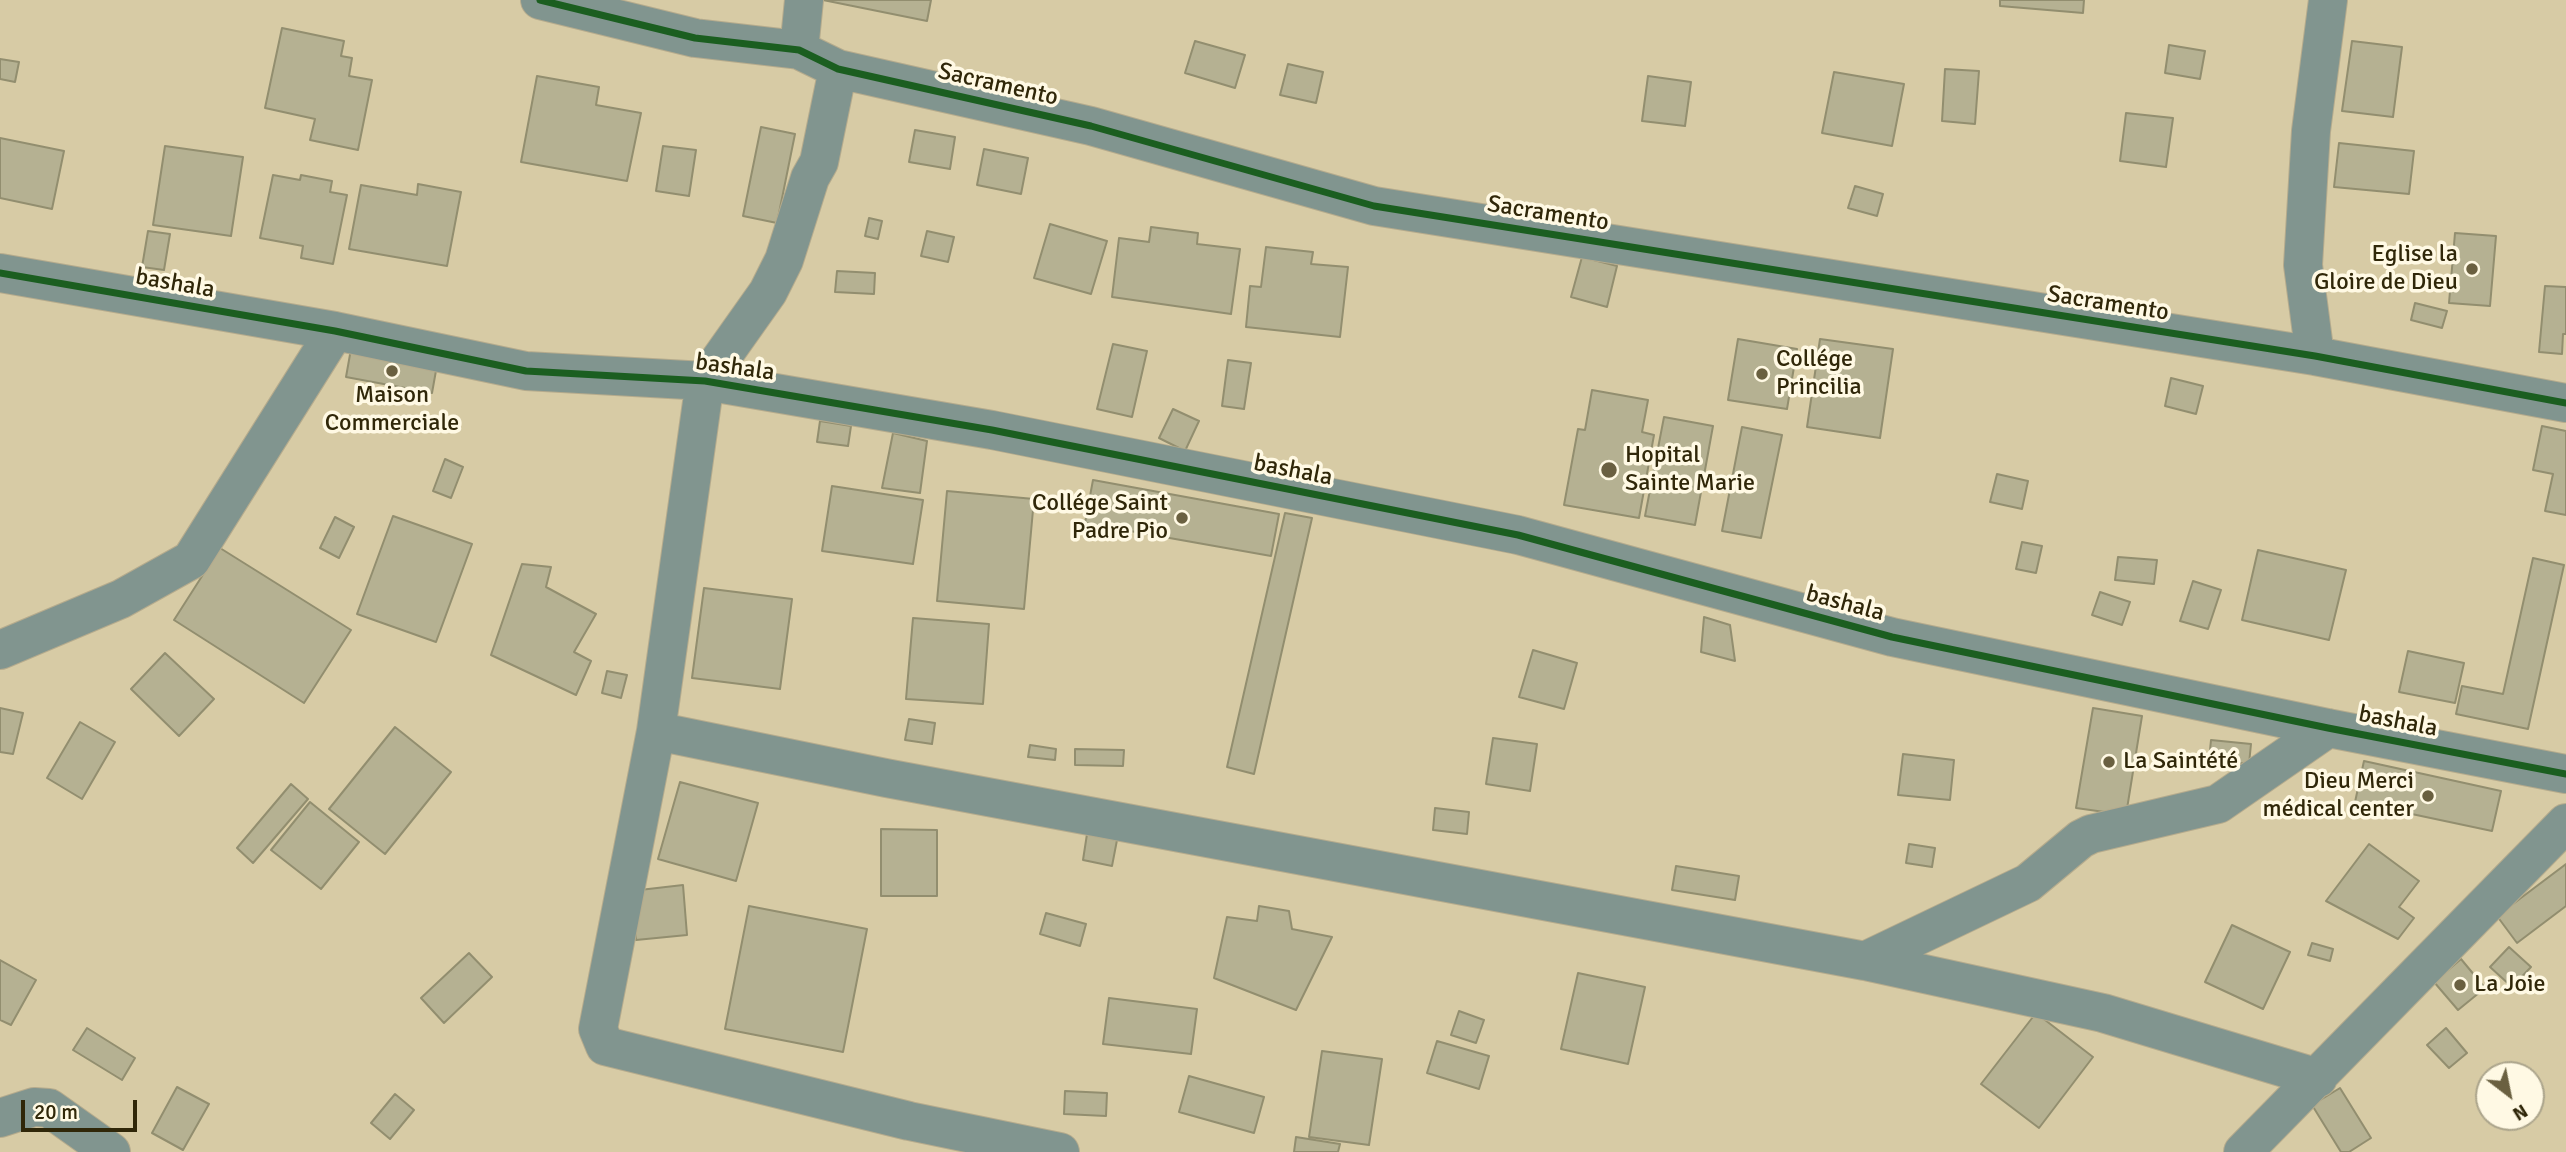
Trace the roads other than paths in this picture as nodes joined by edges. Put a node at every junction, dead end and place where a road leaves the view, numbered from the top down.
1 (540, 0) edge
2 (804, 0) edge
3 (2329, 1) edge
4 (799, 50) junction
5 (838, 69) junction
6 (0, 273) edge
7 (335, 331) junction
8 (2315, 356) junction
9 (705, 381) junction
10 (2566, 403) edge
11 (0, 649) edge
12 (2328, 729) junction
13 (656, 731) junction
14 (2566, 774) edge
15 (2566, 823) edge
16 (1865, 961) junction
17 (2318, 1078) junction
18 (0, 1118) edge
19 (908, 1136) edge
20 (111, 1152) edge
21 (1059, 1152) edge
22 (2243, 1152) edge

1 - 4 street, Sacramento
2 - 4 street
3 - 8 street
4 - 5 street, Sacramento
5 - 8 street, Sacramento
5 - 9 street
6 - 7 street, bashala
7 - 9 street, bashala
7 - 11 street
8 - 10 street, Sacramento
9 - 12 street, bashala
9 - 13 street
12 - 14 street, bashala
12 - 16 street
13 - 16 street
13 - 19 street
15 - 17 street
16 - 17 street
17 - 22 street
18 - 20 street
19 - 21 street

